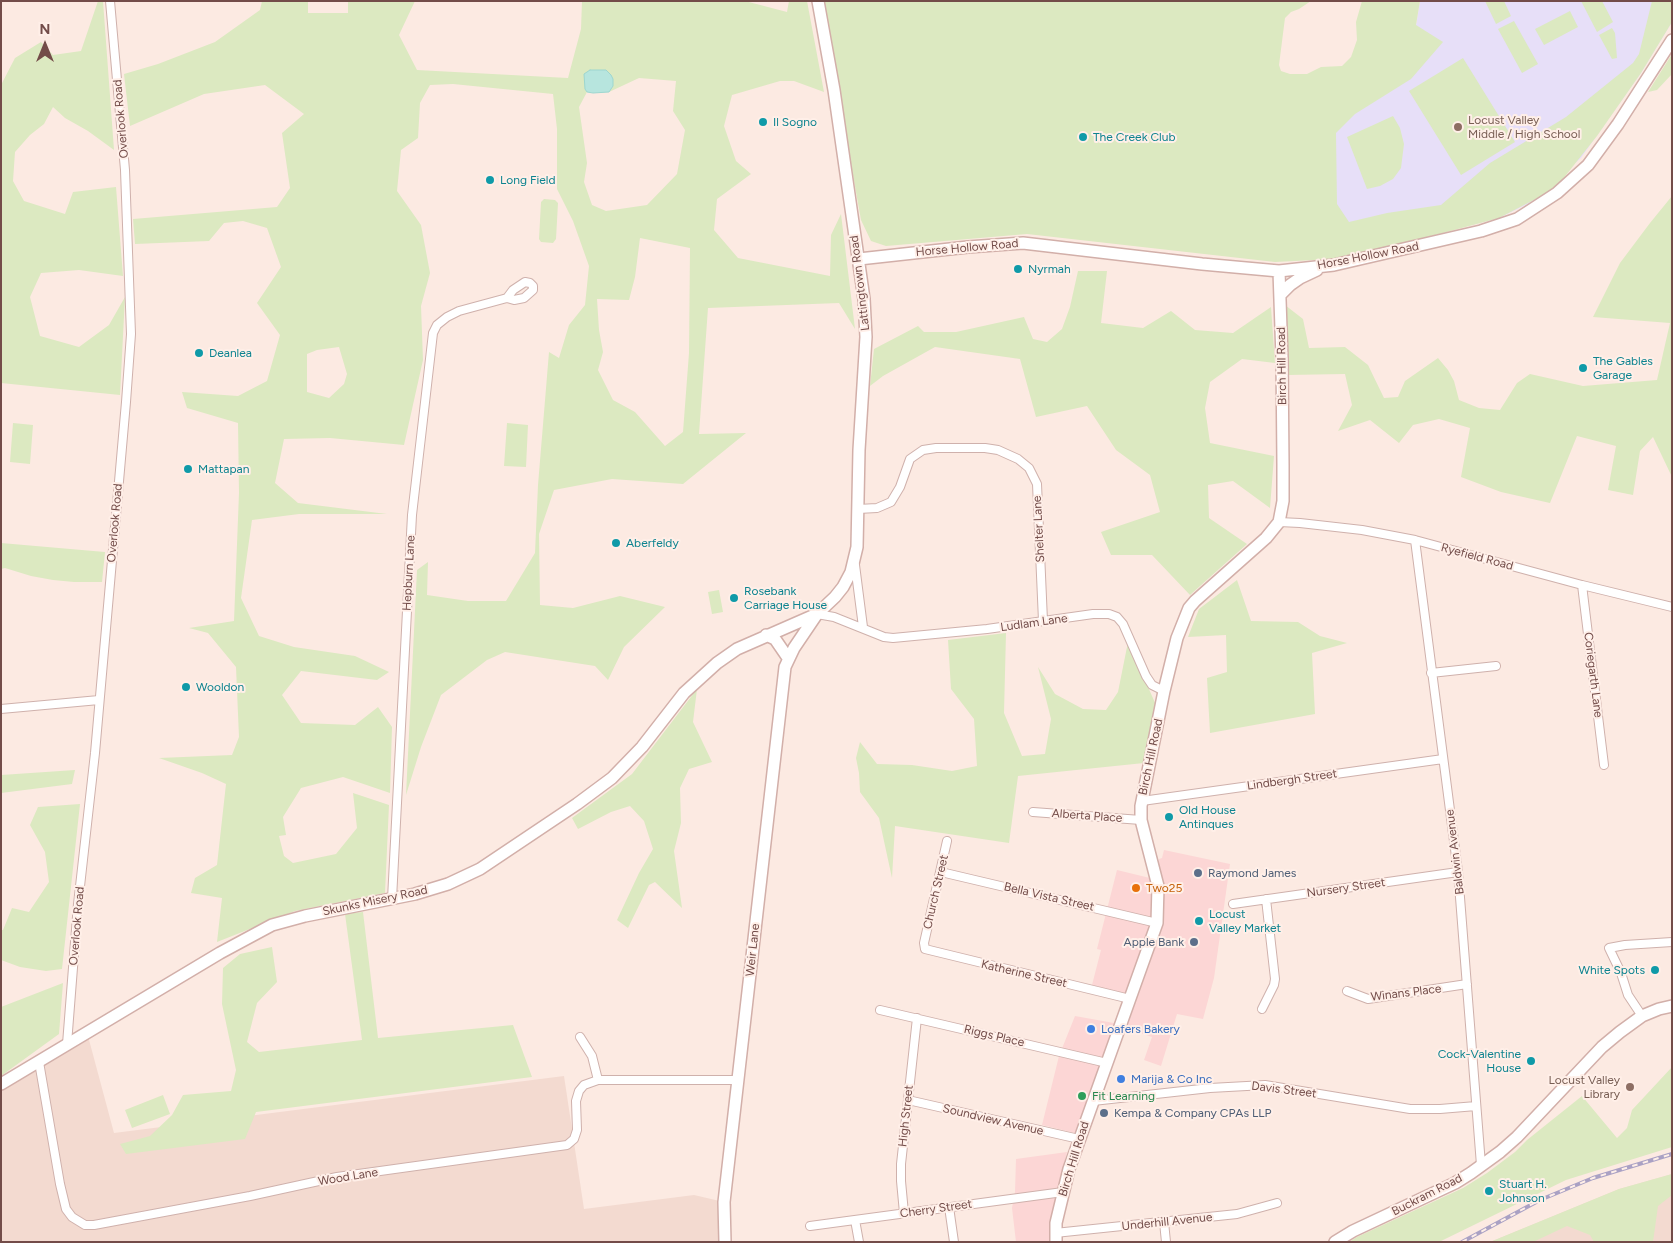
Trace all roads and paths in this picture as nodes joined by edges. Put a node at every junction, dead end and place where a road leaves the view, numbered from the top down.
1 (110, 1) edge
2 (818, 1) edge
3 (1672, 40) edge
4 (859, 260) junction
5 (1326, 266) junction
6 (1279, 271) junction
7 (1280, 295) junction
8 (507, 298) dead end
9 (858, 509) junction
10 (1279, 522) junction
11 (1414, 540) junction
12 (855, 561) junction
13 (1582, 585) junction
14 (1672, 607) edge
15 (817, 614) junction
16 (1043, 621) junction
17 (863, 627) junction
18 (766, 635) junction
19 (788, 658) junction
20 (1496, 666) dead end
21 (1431, 673) junction
22 (1164, 692) junction
23 (99, 700) junction
24 (1, 709) edge
25 (1443, 760) junction
26 (1604, 764) dead end
27 (1142, 801) junction
28 (1033, 812) dead end
29 (1141, 820) junction
30 (947, 841) dead end
31 (941, 872) junction
32 (1458, 872) junction
33 (392, 899) junction
34 (1266, 900) junction
35 (1233, 904) dead end
36 (1157, 922) junction
37 (1672, 942) edge
38 (924, 943) joint
39 (1467, 984) junction
40 (1347, 991) dead end
41 (1130, 999) junction
42 (1672, 1006) edge
43 (1262, 1008) dead end
44 (880, 1010) dead end
45 (1642, 1016) junction
46 (917, 1018) junction
47 (580, 1037) dead end
48 (67, 1044) junction
49 (39, 1062) junction
50 (1107, 1063) junction
51 (598, 1080) junction
52 (738, 1080) junction
53 (1, 1084) edge
54 (908, 1100) junction
55 (1093, 1101) junction
56 (1476, 1106) junction
57 (1079, 1140) junction
58 (1481, 1166) junction
59 (1063, 1192) junction
60 (1277, 1203) dead end
61 (948, 1207) junction
62 (904, 1213) junction
63 (855, 1220) junction
64 (1164, 1222) junction
65 (810, 1226) dead end
66 (1056, 1238) edge
67 (725, 1242) edge
68 (859, 1242) edge
69 (954, 1242) edge
70 (1166, 1242) edge
71 (1335, 1242) edge

1 - 23 street, Overlook Road
2 - 4 main road, Lattingtown Road
3 - 5 main road, Horse Hollow Road
4 - 6 main road, Horse Hollow Road
4 - 9 main road, Lattingtown Road
5 - 6 main road, Horse Hollow Road
5 - 7 main road
6 - 7 main road, Birch Hill Road
7 - 10 main road, Birch Hill Road
8 - 33 street, Hepburn Lane
9 - 12 main road, Lattingtown Road
9 - 16 street, Shelter Lane
10 - 11 street, Ryefield Road
10 - 22 main road, Birch Hill Road
11 - 13 street, Ryefield Road
11 - 21 street, Baldwin Avenue
12 - 15 main road, Lattingtown Road
12 - 17 street
13 - 14 street, Ryefield Road
13 - 26 street, Coriegarth Lane
15 - 17 street, Ludlam Lane
15 - 18 main road, Skunks Misery Road
15 - 19 main road, Weir Lane
16 - 17 street, Ludlam Lane
16 - 22 street, Ludlam Lane
18 - 19 main road
18 - 33 main road, Skunks Misery Road
19 - 52 main road, Weir Lane
20 - 21 street
21 - 25 street, Baldwin Avenue
22 - 27 main road, Birch Hill Road
23 - 24 street
23 - 48 street, Overlook Road
25 - 27 street, Lindbergh Street
25 - 32 street, Baldwin Avenue
27 - 29 main road, Birch Hill Road
28 - 29 street, Alberta Place
29 - 36 main road, Birch Hill Road
30 - 31 street, Church Street
31 - 36 street, Bella Vista Street
31 - 38 street, Church Street
32 - 34 street, Nursery Street
32 - 39 street, Baldwin Avenue
33 - 48 main road, Skunks Misery Road
34 - 35 street, Nursery Street
34 - 43 street
36 - 41 main road, Birch Hill Road
37 - 45 street
38 - 41 street, Katherine Street
39 - 40 street, Winans Place
39 - 56 street, Baldwin Avenue
41 - 50 main road, Birch Hill Road
42 - 45 main road, Buckram Road
44 - 46 street, Riggs Place
45 - 58 main road, Buckram Road
46 - 50 street, Riggs Place
46 - 54 street, High Street
47 - 51 street
48 - 49 main road, Skunks Misery Road
49 - 51 street, Wood Lane
49 - 53 main road, Skunks Misery Road
50 - 55 main road, Birch Hill Road
51 - 52 street
52 - 67 main road, Weir Lane
54 - 57 street, Soundview Avenue
54 - 62 street, High Street
55 - 56 street, Davis Street
55 - 57 main road, Birch Hill Road
56 - 58 street, Baldwin Avenue
57 - 59 main road, Birch Hill Road
58 - 71 main road, Buckram Road
59 - 61 street, Cherry Street
59 - 66 main road, Birch Hill Road
60 - 64 street, Underhill Avenue
61 - 62 street, Cherry Street
61 - 69 street
62 - 63 street, Cherry Street
63 - 65 street, Cherry Street
63 - 68 street
64 - 66 street, Underhill Avenue
64 - 70 street

